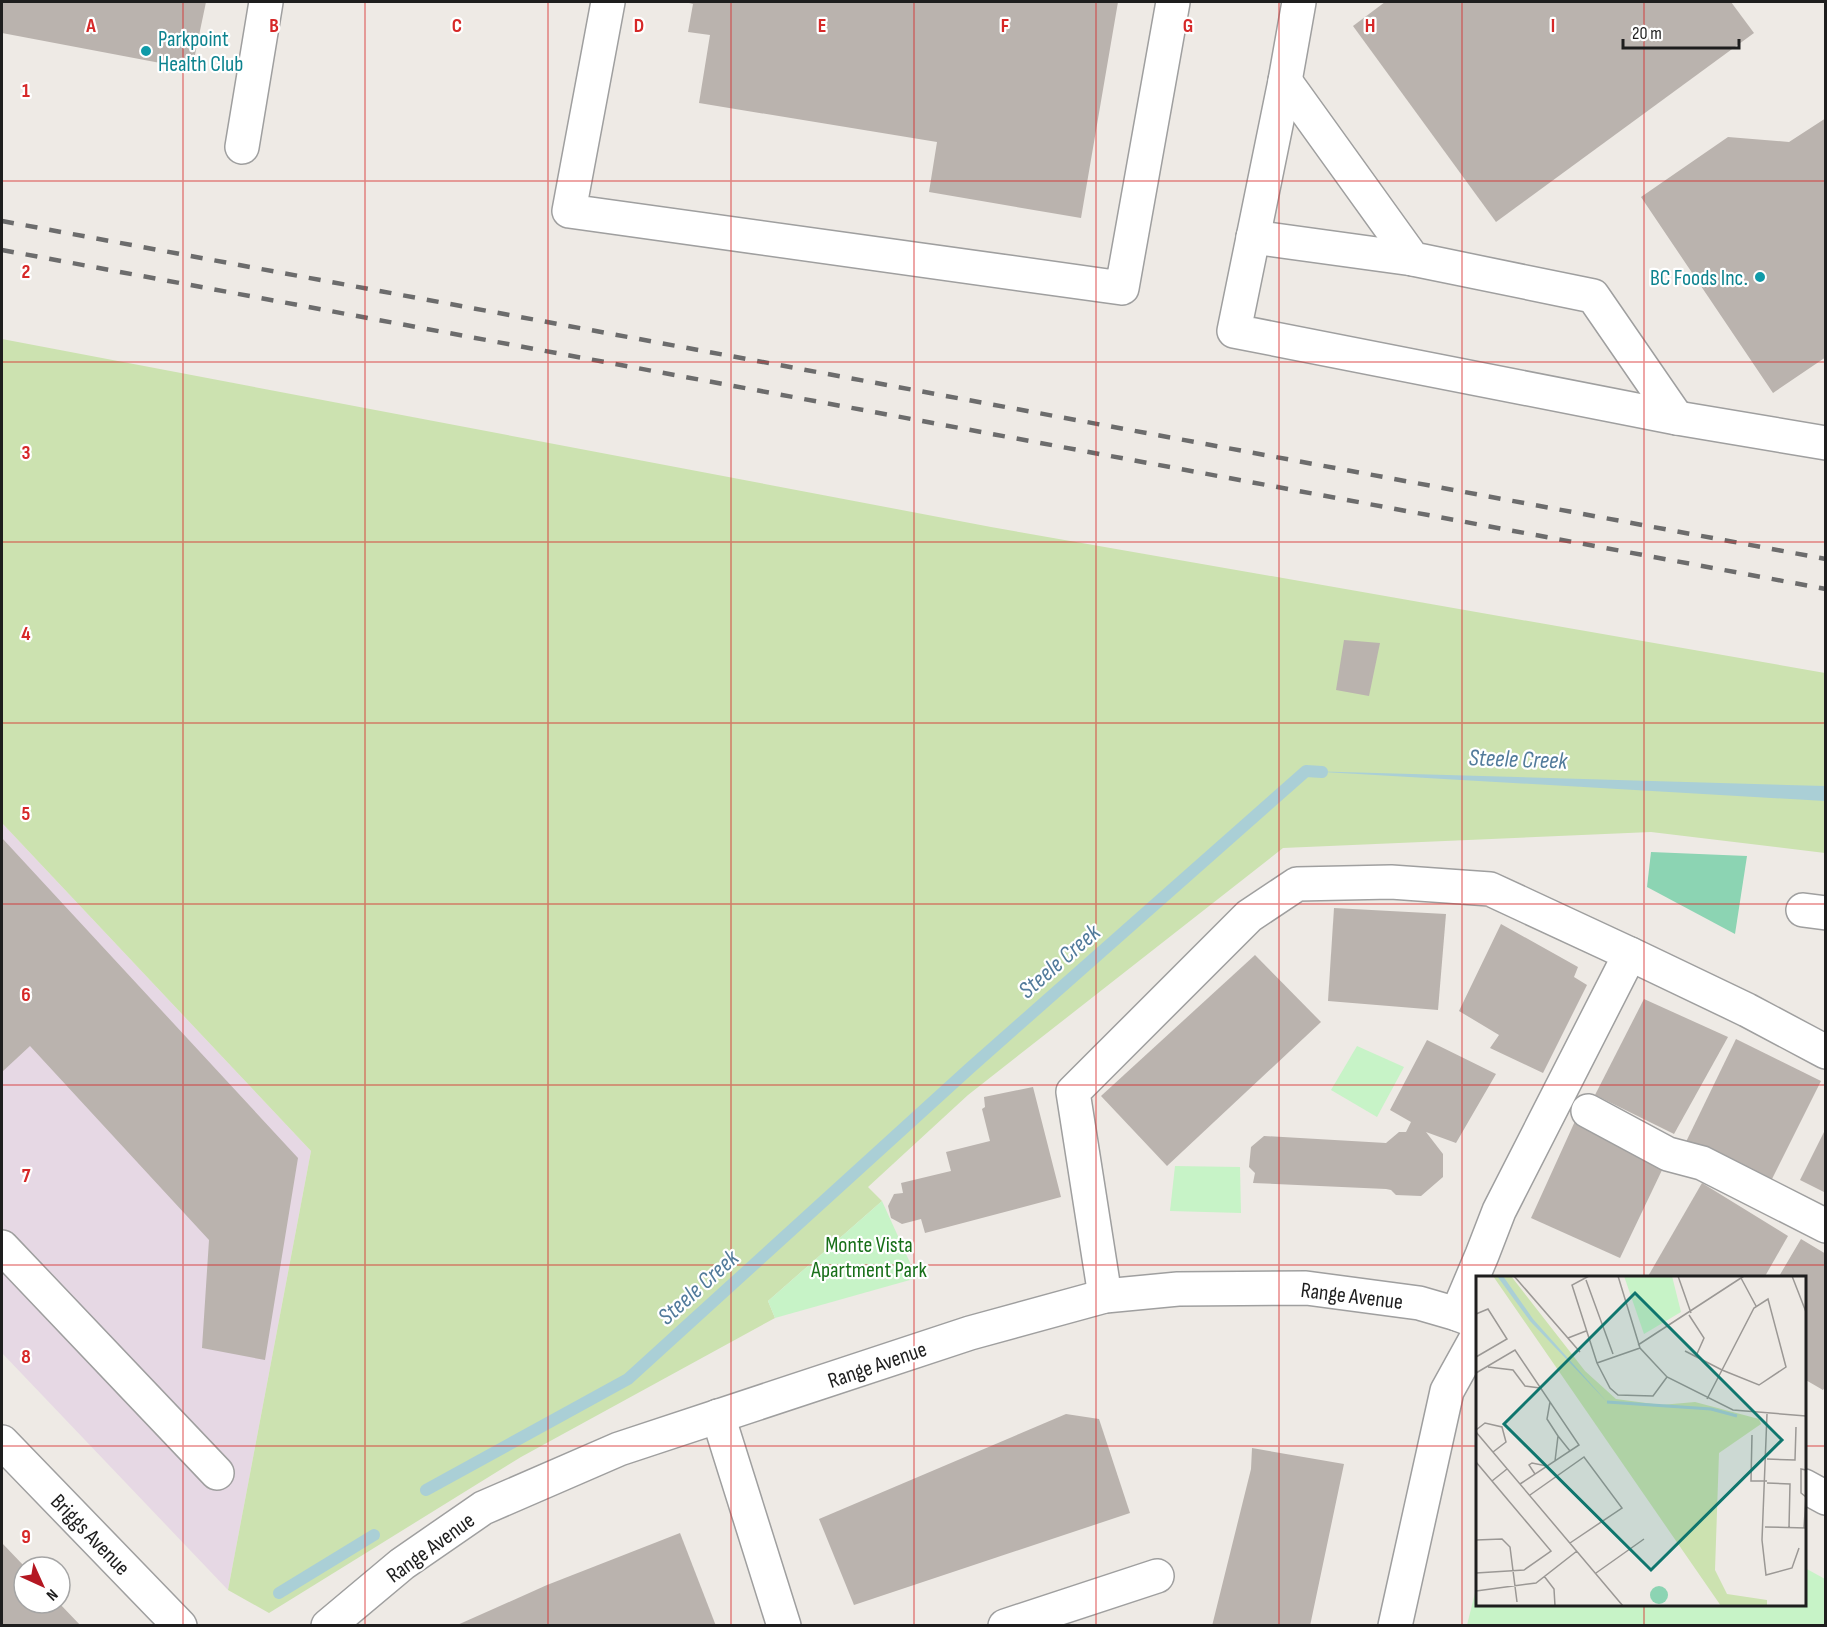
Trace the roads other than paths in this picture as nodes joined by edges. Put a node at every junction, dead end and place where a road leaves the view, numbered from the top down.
1 (266, 2) edge
2 (608, 2) edge
3 (1173, 2) edge
4 (1299, 2) edge
5 (1284, 81) junction
6 (242, 147) dead end
7 (1253, 237) junction
8 (1413, 259) junction
9 (1677, 418) junction
10 (1826, 443) edge
11 (1630, 954) junction
12 (1826, 1052) edge
13 (1588, 1111) dead end
14 (1826, 1226) edge
15 (2, 1247) edge
16 (1479, 1276) edge
17 (1476, 1293) edge
18 (1105, 1296) junction
19 (1471, 1324) edge
20 (718, 1416) junction
21 (2, 1442) edge
22 (217, 1473) dead end
23 (1806, 1486) edge
24 (1826, 1498) edge
25 (1157, 1576) dead end
26 (1058, 1617) edge
27 (180, 1626) edge
28 (328, 1626) edge
29 (784, 1626) edge
30 (1005, 1626) edge
31 (1395, 1626) edge

1 - 6 street
2 - 3 street
4 - 5 street
5 - 7 street
5 - 8 street
7 - 8 street
7 - 9 street
8 - 9 street
9 - 10 street
11 - 12 street
11 - 16 street
11 - 18 street
13 - 14 street
15 - 22 street
17 - 19 street
18 - 19 street, Range Avenue
18 - 20 street, Range Avenue
19 - 31 street
20 - 28 street, Range Avenue
20 - 29 street
21 - 27 street, Briggs Avenue
23 - 24 street
25 - 26 street
26 - 30 street

